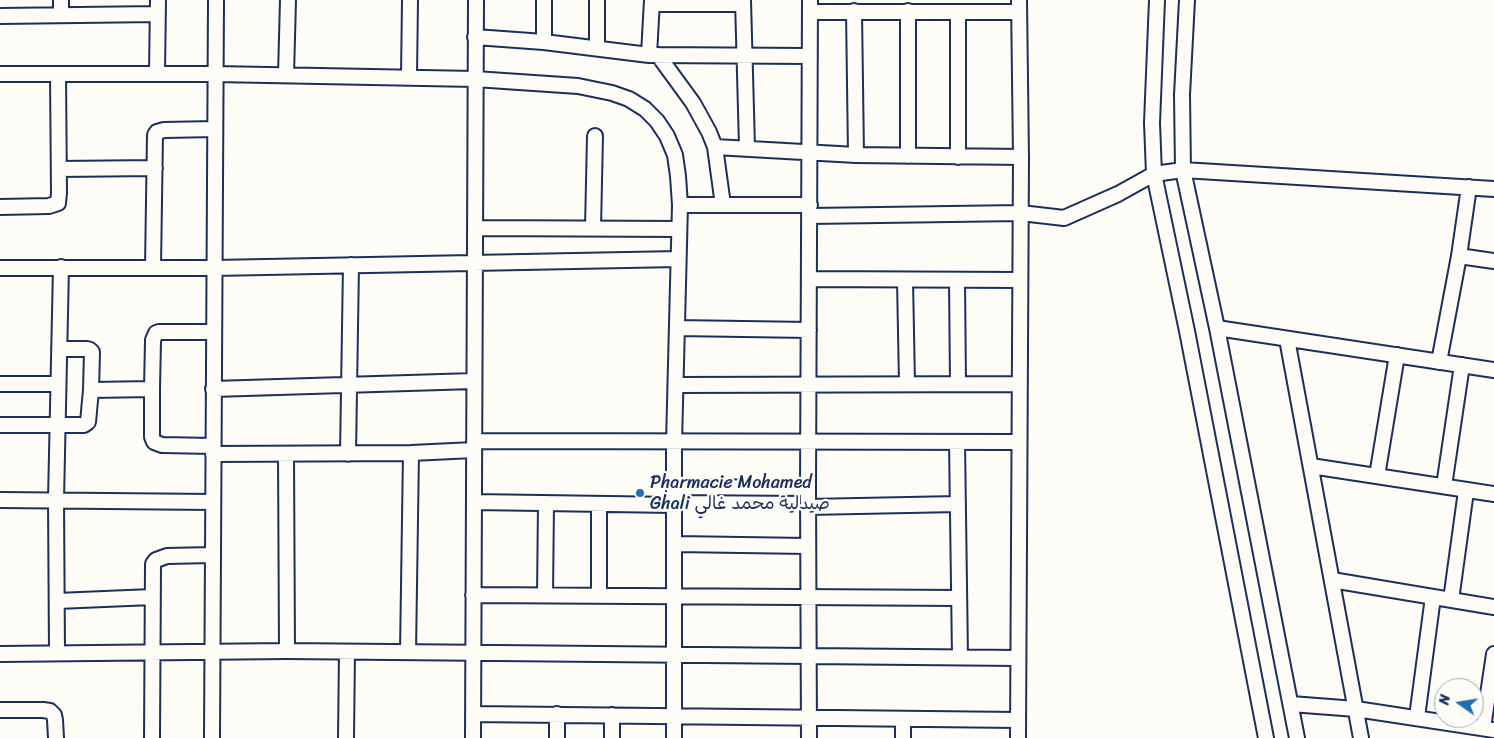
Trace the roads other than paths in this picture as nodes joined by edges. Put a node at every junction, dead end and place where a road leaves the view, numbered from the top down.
1 (61, 0) edge
2 (216, 0) edge
3 (288, 0) edge
4 (410, 0) edge
5 (476, 0) edge
6 (544, 0) edge
7 (597, 0) edge
8 (1157, 0) edge
9 (1187, 0) edge
10 (652, 2) edge
11 (743, 2) edge
12 (810, 6) edge
13 (1019, 6) edge
14 (158, 7) edge
15 (854, 11) junction
16 (908, 11) junction
17 (958, 12) junction
18 (61, 15) junction
19 (0, 16) edge
20 (475, 37) junction
21 (544, 42) junction
22 (597, 47) junction
23 (654, 55) junction
24 (744, 56) junction
25 (810, 56) junction
26 (157, 73) junction
27 (0, 74) edge
28 (58, 74) junction
29 (215, 74) junction
30 (286, 75) junction
31 (409, 76) junction
32 (475, 78) junction
33 (215, 129) junction
34 (595, 136) dead end
35 (715, 147) junction
36 (747, 147) junction
37 (810, 152) junction
38 (856, 155) junction
39 (908, 156) junction
40 (958, 157) junction
41 (1021, 157) junction
42 (154, 168) junction
43 (59, 169) junction
44 (1183, 170) junction
45 (1154, 174) junction
46 (1469, 187) junction
47 (1494, 189) edge
48 (723, 204) junction
49 (680, 205) junction
50 (0, 207) edge
51 (810, 211) junction
52 (1021, 213) junction
53 (475, 228) junction
54 (593, 228) junction
55 (679, 229) junction
56 (1459, 256) junction
57 (678, 259) junction
58 (1494, 261) edge
59 (475, 263) junction
60 (351, 265) junction
61 (61, 266) junction
62 (0, 268) edge
63 (153, 268) junction
64 (214, 268) junction
65 (809, 279) junction
66 (905, 280) junction
67 (1020, 280) junction
68 (957, 281) junction
69 (677, 328) junction
70 (1217, 328) junction
71 (809, 330) junction
72 (214, 332) junction
73 (1286, 339) junction
74 (59, 349) junction
75 (1397, 355) junction
76 (1439, 362) junction
77 (1462, 365) junction
78 (1494, 370) edge
79 (474, 381) junction
80 (0, 384) edge
81 (58, 384) junction
82 (908, 384) junction
83 (958, 384) junction
84 (1020, 384) junction
85 (350, 385) junction
86 (676, 385) junction
87 (808, 385) junction
88 (152, 389) junction
89 (213, 389) junction
90 (91, 390) junction
91 (0, 425) edge
92 (57, 425) junction
93 (808, 442) junction
94 (957, 442) junction
95 (1020, 442) junction
96 (674, 443) junction
97 (474, 446) junction
98 (213, 450) junction
99 (411, 453) junction
100 (286, 454) junction
101 (348, 454) junction
102 (1311, 466) junction
103 (1377, 476) junction
104 (1444, 486) junction
105 (675, 487) junction
106 (808, 488) junction
107 (1466, 491) junction
108 (1494, 494) edge
109 (0, 500) edge
110 (56, 500) junction
111 (213, 502) junction
112 (474, 502) junction
113 (546, 503) junction
114 (599, 504) junction
115 (958, 504) junction
116 (674, 505) junction
117 (808, 507) junction
118 (675, 544) junction
119 (808, 546) junction
120 (212, 555) junction
121 (1332, 580) junction
122 (473, 595) junction
123 (545, 595) junction
124 (599, 595) junction
125 (674, 596) junction
126 (152, 597) junction
127 (1433, 597) junction
128 (808, 598) junction
129 (959, 598) junction
130 (1451, 600) junction
131 (57, 601) junction
132 (1494, 607) edge
133 (153, 651) junction
134 (212, 651) junction
135 (287, 651) junction
136 (347, 652) junction
137 (408, 652) junction
138 (57, 653) junction
139 (0, 654) edge
140 (472, 654) junction
141 (1494, 654) edge
142 (675, 655) junction
143 (809, 656) junction
144 (960, 657) junction
145 (1018, 658) junction
146 (1291, 704) junction
147 (1356, 709) junction
148 (0, 710) edge
149 (473, 714) junction
150 (556, 714) junction
151 (612, 715) junction
152 (674, 715) junction
153 (1417, 717) junction
154 (809, 718) junction
155 (903, 719) junction
156 (1018, 720) junction
157 (1489, 729) edge
158 (56, 738) edge
159 (152, 738) edge
160 (212, 738) edge
161 (346, 738) edge
162 (473, 738) edge
163 (557, 738) edge
164 (612, 738) edge
165 (674, 738) edge
166 (809, 738) edge
167 (903, 738) edge
168 (1018, 738) edge
169 (1266, 738) edge
170 (1297, 738) edge
171 (1361, 738) edge

1 - 18 street
2 - 29 street
3 - 30 street
4 - 31 street
5 - 20 street
6 - 21 street
7 - 22 street
8 - 45 street
9 - 44 street
10 - 11 street
10 - 23 street
11 - 24 street
12 - 15 street
12 - 25 street
13 - 17 street
13 - 41 street
14 - 18 street
14 - 26 street
15 - 16 street
15 - 38 street
16 - 17 street
16 - 39 street
17 - 40 street
18 - 19 street
20 - 21 street
20 - 32 street
21 - 22 street
22 - 23 street
23 - 24 street
23 - 35 street
24 - 25 street
24 - 36 street
25 - 37 street
26 - 28 street
26 - 29 street
27 - 28 street
28 - 43 street
29 - 30 street
29 - 33 street
30 - 31 street
31 - 32 street
32 - 49 street
32 - 53 street
33 - 42 street
33 - 64 street
34 - 54 street
35 - 36 street
35 - 48 street
36 - 37 street
37 - 38 street
37 - 51 street
38 - 39 street
39 - 40 street
40 - 41 street
41 - 52 street
42 - 43 street
42 - 63 street
43 - 50 street
44 - 45 street
44 - 46 street
44 - 70 street
45 - 52 street
45 - 169 street
46 - 47 street
46 - 56 street
48 - 49 street
48 - 51 street
49 - 55 street
51 - 52 street
51 - 65 street
52 - 67 street
53 - 54 street
53 - 59 street
54 - 55 street
55 - 57 street
56 - 58 street
56 - 76 street
57 - 59 street
57 - 69 street
59 - 60 street
59 - 79 street
60 - 64 street
60 - 85 street
61 - 62 street
61 - 63 street
61 - 74 street
63 - 64 street
64 - 72 street
65 - 66 street
65 - 71 street
66 - 68 street
66 - 82 street
67 - 68 street
67 - 84 street
68 - 83 street
69 - 71 street
69 - 86 street
70 - 73 street
70 - 146 street
71 - 87 street
72 - 88 street
72 - 89 street
73 - 75 street
73 - 102 street
74 - 81 street
74 - 90 street
75 - 76 street
75 - 103 street
76 - 77 street
77 - 78 street
77 - 104 street
79 - 85 street
79 - 97 street
80 - 81 street
81 - 92 street
82 - 83 street
82 - 87 street
83 - 84 street
84 - 95 street
85 - 89 street
85 - 101 street
86 - 87 street
86 - 96 street
87 - 93 street
88 - 90 street
88 - 98 street
89 - 98 street
90 - 92 street
91 - 92 street
92 - 110 street
93 - 94 street
93 - 96 street
93 - 106 street
94 - 95 street
94 - 115 street
95 - 145 street
96 - 97 street
96 - 105 street
97 - 99 street
97 - 112 street
98 - 100 street
98 - 111 street
99 - 101 street
99 - 137 street
100 - 101 street
100 - 135 street
102 - 103 street
102 - 121 street
103 - 104 street
104 - 107 street
105 - 106 street
105 - 116 street
106 - 117 street
107 - 108 street
107 - 130 street
109 - 110 street
110 - 111 street
110 - 131 street
111 - 120 street
112 - 113 street
112 - 122 street
113 - 114 street
113 - 123 street
114 - 116 street
114 - 124 street
115 - 117 street
115 - 129 street
116 - 118 street
117 - 119 street
118 - 119 street
118 - 125 street
119 - 128 street
120 - 126 street
120 - 134 street
121 - 127 street
121 - 147 street
122 - 123 street
122 - 140 street
123 - 124 street
124 - 125 street
125 - 128 street
125 - 142 street
126 - 131 street
126 - 133 street
127 - 130 street
127 - 153 street
128 - 129 street
128 - 143 street
129 - 144 street
130 - 132 street
131 - 138 street
133 - 134 street
133 - 138 street
133 - 159 street
134 - 135 street
134 - 160 street
135 - 136 street
136 - 137 street
136 - 161 street
137 - 140 street
138 - 139 street
140 - 142 street
140 - 149 street
141 - 157 street
142 - 143 street
142 - 152 street
143 - 144 street
143 - 154 street
144 - 145 street
145 - 156 street
146 - 147 street
146 - 170 street
147 - 153 street
147 - 171 street
148 - 158 street
149 - 150 street
149 - 162 street
150 - 151 street
150 - 163 street
151 - 152 street
151 - 164 street
152 - 154 street
152 - 165 street
153 - 157 street
154 - 155 street
154 - 166 street
155 - 156 street
155 - 167 street
156 - 168 street

